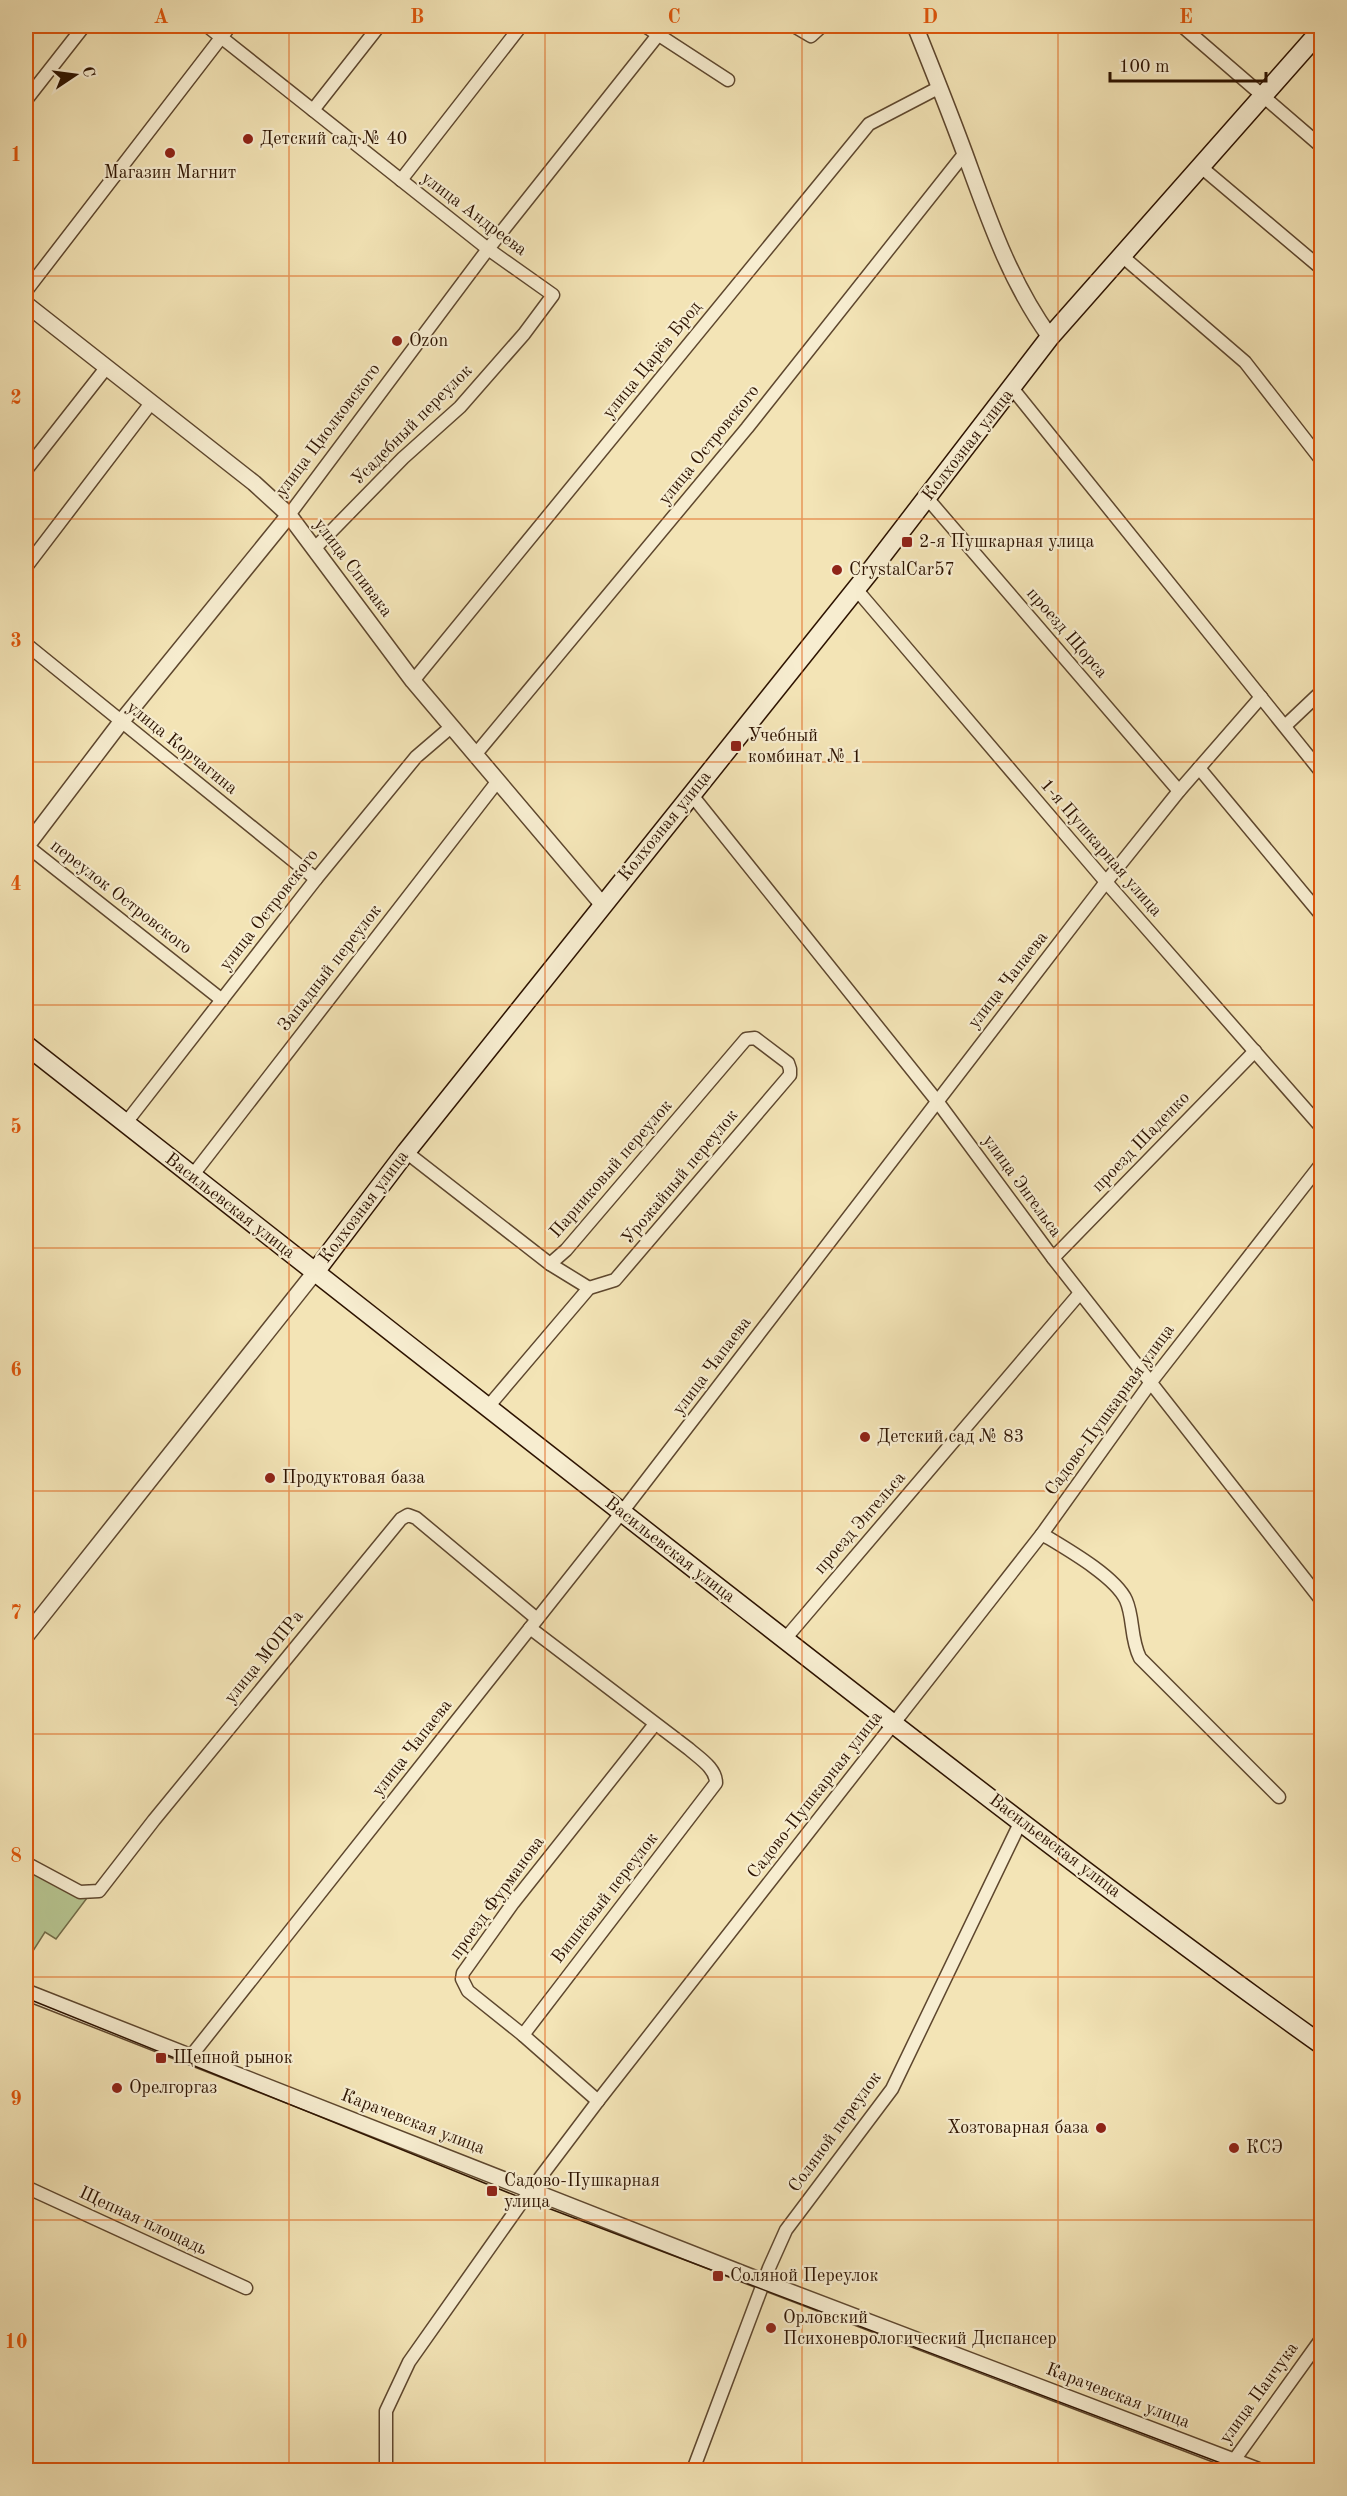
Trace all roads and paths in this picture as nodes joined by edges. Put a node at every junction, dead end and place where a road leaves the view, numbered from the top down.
1 (84, 26) edge
2 (207, 26) edge
3 (230, 26) edge
4 (378, 26) edge
5 (521, 26) edge
6 (645, 26) edge
7 (794, 26) edge
8 (822, 26) edge
9 (915, 26) edge
10 (1182, 26) edge
11 (1322, 29) edge
12 (658, 35) junction
13 (221, 37) junction
14 (728, 80) dead end
15 (940, 87) junction
16 (1264, 95) junction
17 (26, 100) edge
18 (313, 110) junction
19 (1322, 147) edge
20 (965, 153) junction
21 (1201, 167) junction
22 (401, 180) junction
23 (488, 249) junction
24 (1122, 256) junction
25 (1322, 269) edge
26 (26, 291) edge
27 (553, 295) joint
28 (26, 304) edge
29 (1050, 337) junction
30 (106, 368) junction
31 (1012, 388) junction
32 (151, 403) junction
33 (1322, 461) edge
34 (26, 470) edge
35 (927, 498) junction
36 (289, 515) junction
37 (315, 548) junction
38 (26, 567) edge
39 (856, 589) junction
40 (26, 644) edge
41 (413, 681) junction
42 (1322, 691) edge
43 (1261, 697) junction
44 (121, 722) junction
45 (1285, 726) junction
46 (451, 727) junction
47 (475, 755) junction
48 (1199, 768) junction
49 (1322, 773) edge
50 (496, 782) junction
51 (1179, 791) junction
52 (691, 794) junction
53 (26, 846) edge
54 (316, 879) junction
55 (1106, 882) junction
56 (602, 904) junction
57 (1322, 916) edge
58 (222, 1000) junction
59 (746, 1039) joint
60 (26, 1045) edge
61 (1255, 1051) junction
62 (938, 1101) junction
63 (125, 1124) junction
64 (1322, 1128) edge
65 (406, 1152) junction
66 (1322, 1163) edge
67 (192, 1176) junction
68 (1053, 1258) junction
69 (550, 1264) junction
70 (315, 1272) junction
71 (589, 1288) junction
72 (1080, 1293) junction
73 (1151, 1382) junction
74 (487, 1408) junction
75 (622, 1512) junction
76 (1042, 1534) junction
77 (1322, 1601) edge
78 (534, 1624) junction
79 (26, 1636) edge
80 (785, 1639) junction
81 (894, 1723) junction
82 (655, 1724) junction
83 (1279, 1797) dead end
84 (1022, 1821) junction
85 (26, 1863) edge
86 (26, 1992) edge
87 (523, 2035) junction
88 (1322, 2045) edge
89 (191, 2056) junction
90 (598, 2101) junction
91 (26, 2187) edge
92 (531, 2190) junction
93 (764, 2282) junction
94 (246, 2288) dead end
95 (1322, 2338) edge
96 (1229, 2466) edge
97 (386, 2470) edge
98 (693, 2470) edge
99 (1257, 2470) edge

1 - 17 street
2 - 13 street, улица Андреева
3 - 13 street
4 - 18 street
5 - 22 street
6 - 12 street
7 - 8 street
9 - 15 street
10 - 16 street
11 - 16 main road, Колхозная улица
12 - 14 street
12 - 23 street, улица Циолковского
13 - 18 street, улица Андреева
13 - 26 street
15 - 20 street
15 - 41 street, улица Царёв Брод
16 - 19 street
16 - 21 main road, Колхозная улица
18 - 22 street, улица Андреева
20 - 29 street
20 - 47 street, улица Островского
21 - 24 main road, Колхозная улица
21 - 25 street
22 - 23 street, улица Андреева
23 - 27 street, улица Андреева
23 - 36 street, улица Циолковского
24 - 29 main road, Колхозная улица
24 - 33 street
27 - 37 street, Усадебный переулок
28 - 30 street, улица Спивака
29 - 31 main road, Колхозная улица
30 - 32 street, улица Спивака
30 - 34 street
31 - 35 main road, Колхозная улица
31 - 43 street
32 - 36 street, улица Спивака
32 - 38 street
35 - 39 main road, Колхозная улица
35 - 51 street, проезд Щорса
36 - 37 street, улица Спивака
36 - 44 street, улица Циолковского
37 - 41 street, улица Спивака
39 - 52 main road, Колхозная улица
39 - 55 street, 1-я Пушкарная улица
40 - 44 street, улица Корчагина
41 - 46 street, улица Спивака
42 - 45 street
43 - 45 street
43 - 48 street, улица Чапаева
44 - 53 street, улица Циолковского
44 - 54 street, улица Корчагина
45 - 49 street
46 - 47 street, улица Спивака
46 - 54 street, улица Островского
47 - 50 street, улица Спивака
48 - 51 street, улица Чапаева
48 - 57 street
50 - 56 street, улица Спивака
50 - 67 street, Западный переулок
51 - 55 street, улица Чапаева
52 - 56 main road, Колхозная улица
52 - 62 street, улица Энгельса
53 - 58 street, переулок Островского
54 - 58 street, улица Островского
55 - 61 street, 1-я Пушкарная улица
55 - 62 street, улица Чапаева
56 - 65 main road, Колхозная улица
58 - 63 street, улица Островского
59 - 69 street, Парниковый переулок
59 - 71 street, Урожайный переулок
60 - 63 main road, Васильевская улица
61 - 64 street, 1-я Пушкарная улица
61 - 68 street, проезд Шаденко
62 - 68 street, улица Энгельса
62 - 75 street, улица Чапаева
63 - 67 main road, Васильевская улица
65 - 69 street, Парниковый переулок
65 - 70 main road, Колхозная улица
66 - 73 street, Садово-Пушкарная улица
67 - 70 main road, Васильевская улица
68 - 72 street, улица Энгельса
69 - 71 street
70 - 74 main road, Васильевская улица
70 - 79 street, Колхозная улица
71 - 74 street, Урожайный переулок
72 - 73 street, улица Энгельса
72 - 80 street, проезд Энгельса
73 - 76 street, Садово-Пушкарная улица
73 - 77 street, улица Энгельса
74 - 75 main road, Васильевская улица
75 - 78 street, улица Чапаева
75 - 80 main road, Васильевская улица
76 - 81 street, Садово-Пушкарная улица
76 - 83 street
78 - 82 street
78 - 85 street, улица МОПРа
78 - 89 street, улица Чапаева
80 - 81 main road, Васильевская улица
81 - 84 main road, Васильевская улица
81 - 90 street, Садово-Пушкарная улица
82 - 87 street, проезд Фурманова
82 - 87 street, Вишнёвый переулок
84 - 88 main road, Васильевская улица
84 - 93 street, Соляной переулок
86 - 89 street, Карачевская улица
87 - 90 street, проезд Фурманова
89 - 92 street, Карачевская улица
90 - 92 street, Садово-Пушкарная улица
91 - 94 street, Щепная площадь
92 - 93 street, Карачевская улица
92 - 97 street, Садово-Пушкарная улица
93 - 96 street, Карачевская улица
93 - 98 street, Соляной переулок
95 - 96 street, улица Панчука
96 - 99 street, Карачевская улица

